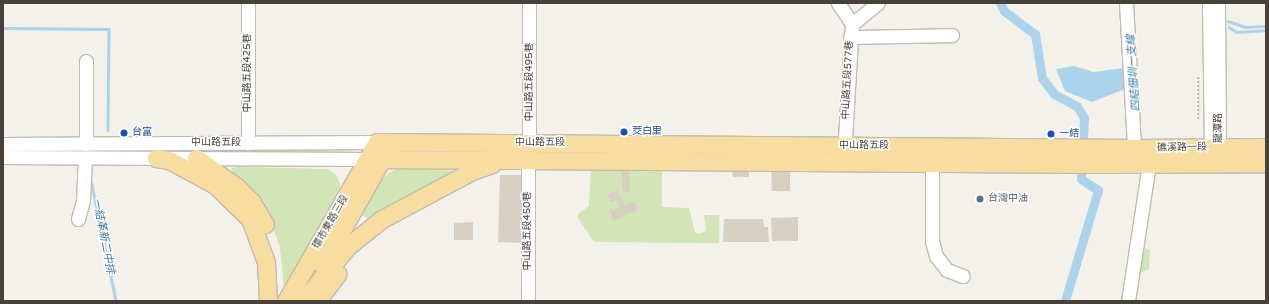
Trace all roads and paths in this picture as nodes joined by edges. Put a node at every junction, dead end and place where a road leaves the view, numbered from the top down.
1 (248, 3) edge
2 (530, 3) edge
3 (838, 3) edge
4 (878, 3) edge
5 (1126, 3) edge
6 (1209, 3) edge
7 (1218, 3) edge
8 (851, 31) junction
9 (952, 35) dead end
10 (86, 61) dead end
11 (248, 143) junction
12 (385, 143) junction
13 (530, 143) junction
14 (3, 144) edge
15 (86, 144) junction
16 (1266, 146) edge
17 (1097, 147) joint
18 (1134, 148) junction
19 (1214, 152) junction
20 (844, 153) junction
21 (3, 157) edge
22 (85, 158) junction
23 (156, 158) junction
24 (196, 158) junction
25 (375, 159) junction
26 (503, 160) junction
27 (528, 161) junction
28 (932, 163) junction
29 (1266, 163) edge
30 (1077, 164) joint
31 (1150, 164) junction
32 (78, 219) dead end
33 (962, 276) dead end
34 (310, 297) edge
35 (268, 301) edge
36 (278, 301) edge
37 (286, 301) edge
38 (528, 301) edge
39 (1128, 301) edge

1 - 11 street, 中山路五段425巷
2 - 13 street, 中山路五段495巷
3 - 8 street
4 - 8 street
5 - 18 street
6 - 19 street, 龍潭路
7 - 19 street, 龍潭路
8 - 9 street
8 - 20 street, 中山路五段577巷
10 - 15 street
11 - 12 street, 中山路五段
11 - 15 street, 中山路五段
12 - 13 main road, 中山路五段
12 - 25 main road, 環市東路三段
13 - 20 main road, 中山路五段
13 - 27 street, 中山路五段495巷
14 - 15 street, 中山路五段
16 - 19 main road, 礁溪路一段
17 - 18 main road, 礁溪路一段
17 - 20 main road, 中山路五段
18 - 19 main road, 礁溪路一段
19 - 29 main road, 礁溪路一段
19 - 31 main road, 礁溪路一段
20 - 27 main road, 中山路五段
20 - 28 main road, 中山路五段
21 - 22 street, 中山路五段
22 - 23 street, 中山路五段
22 - 32 street
23 - 24 street, 中山路五段
23 - 35 main road
24 - 25 street, 中山路五段
24 - 36 main road
25 - 26 main road, 中山路五段
25 - 34 main road, 環市東路三段
25 - 37 main road, 環市東路三段
26 - 27 main road, 中山路五段
26 - 34 main road
27 - 38 street, 中山路五段450巷
28 - 30 main road, 中山路五段
28 - 33 street
30 - 31 main road, 礁溪路一段
31 - 39 street

